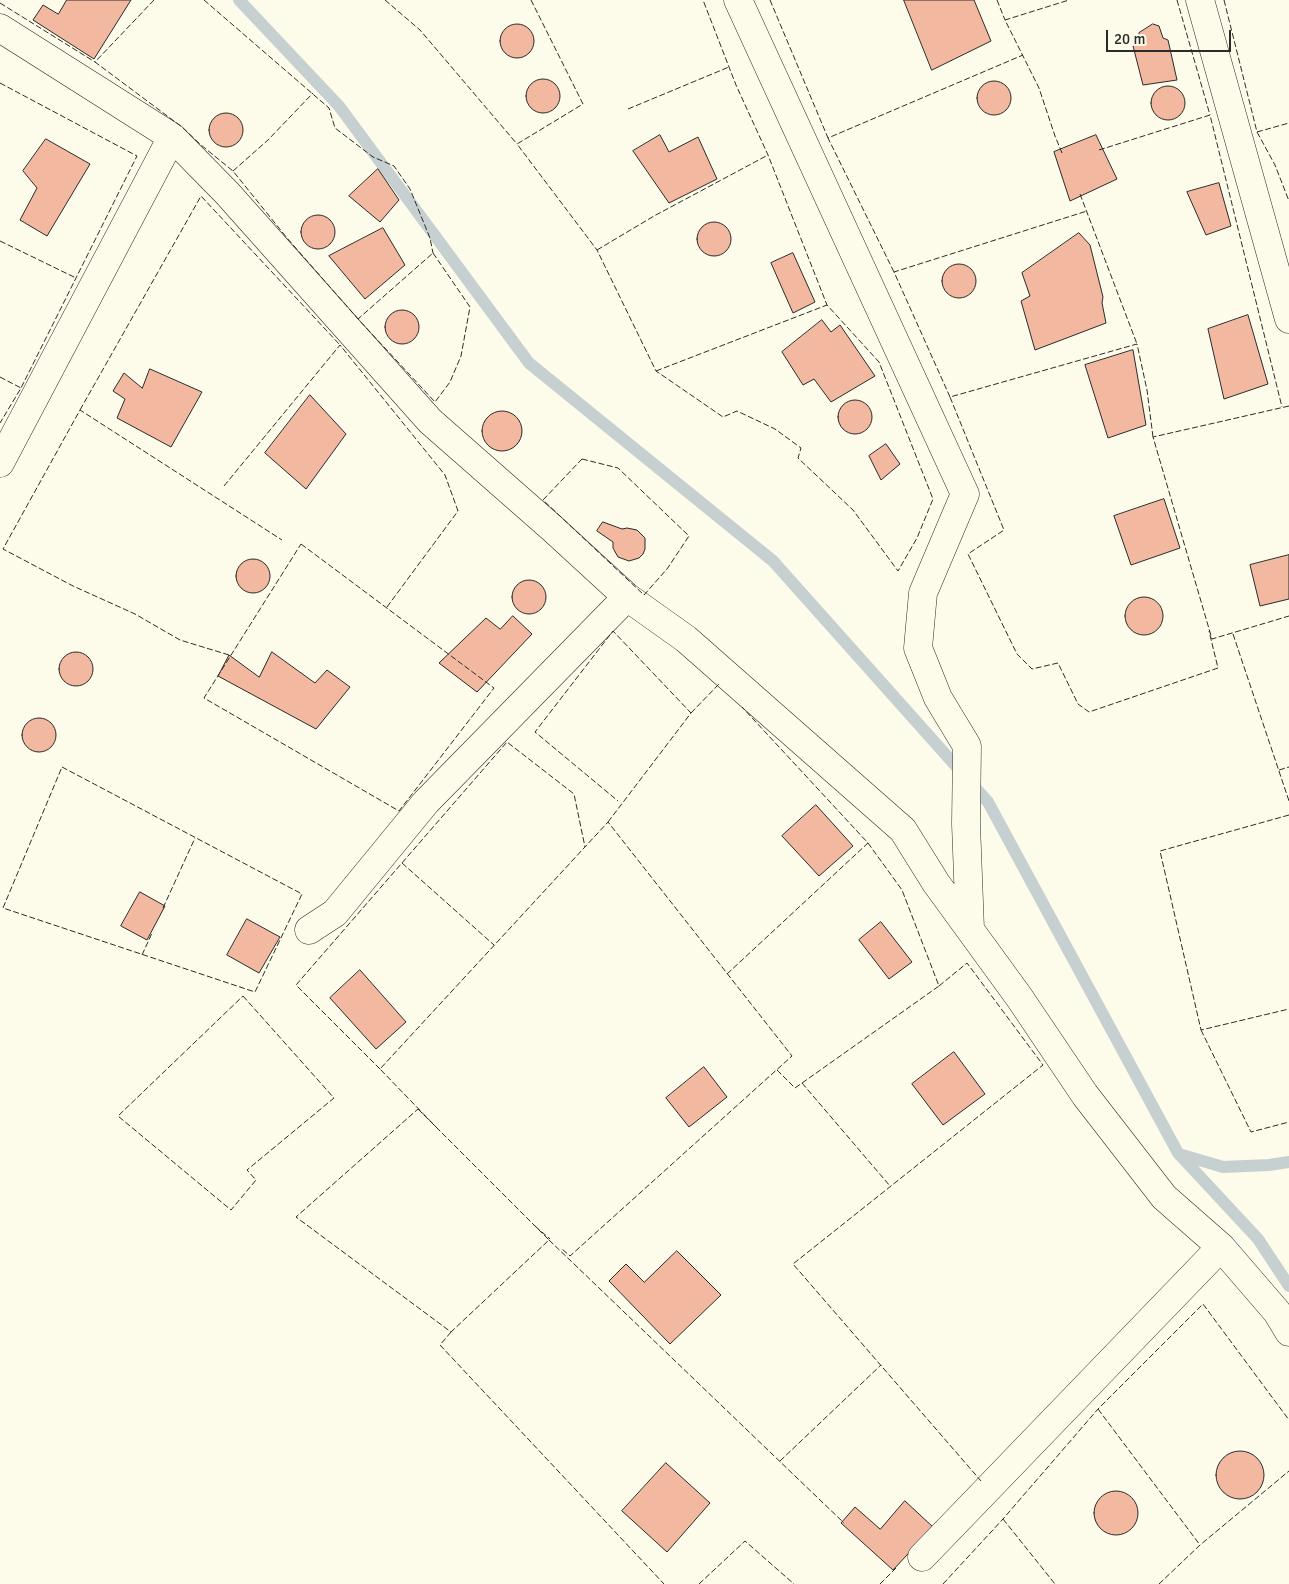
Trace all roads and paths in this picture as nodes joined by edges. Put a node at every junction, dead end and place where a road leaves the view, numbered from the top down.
1 (738, 0) edge
2 (1200, 0) edge
3 (0, 28) edge
4 (172, 136) junction
5 (1289, 319) edge
6 (0, 463) edge
7 (627, 597) junction
8 (970, 929) junction
9 (309, 930) dead end
10 (1221, 1247) junction
11 (1289, 1332) edge
12 (922, 1557) dead end

1 - 8 street
2 - 5 street
3 - 4 street
4 - 6 street
4 - 7 street
7 - 8 street
7 - 9 street
8 - 10 street
10 - 11 street
10 - 12 street

